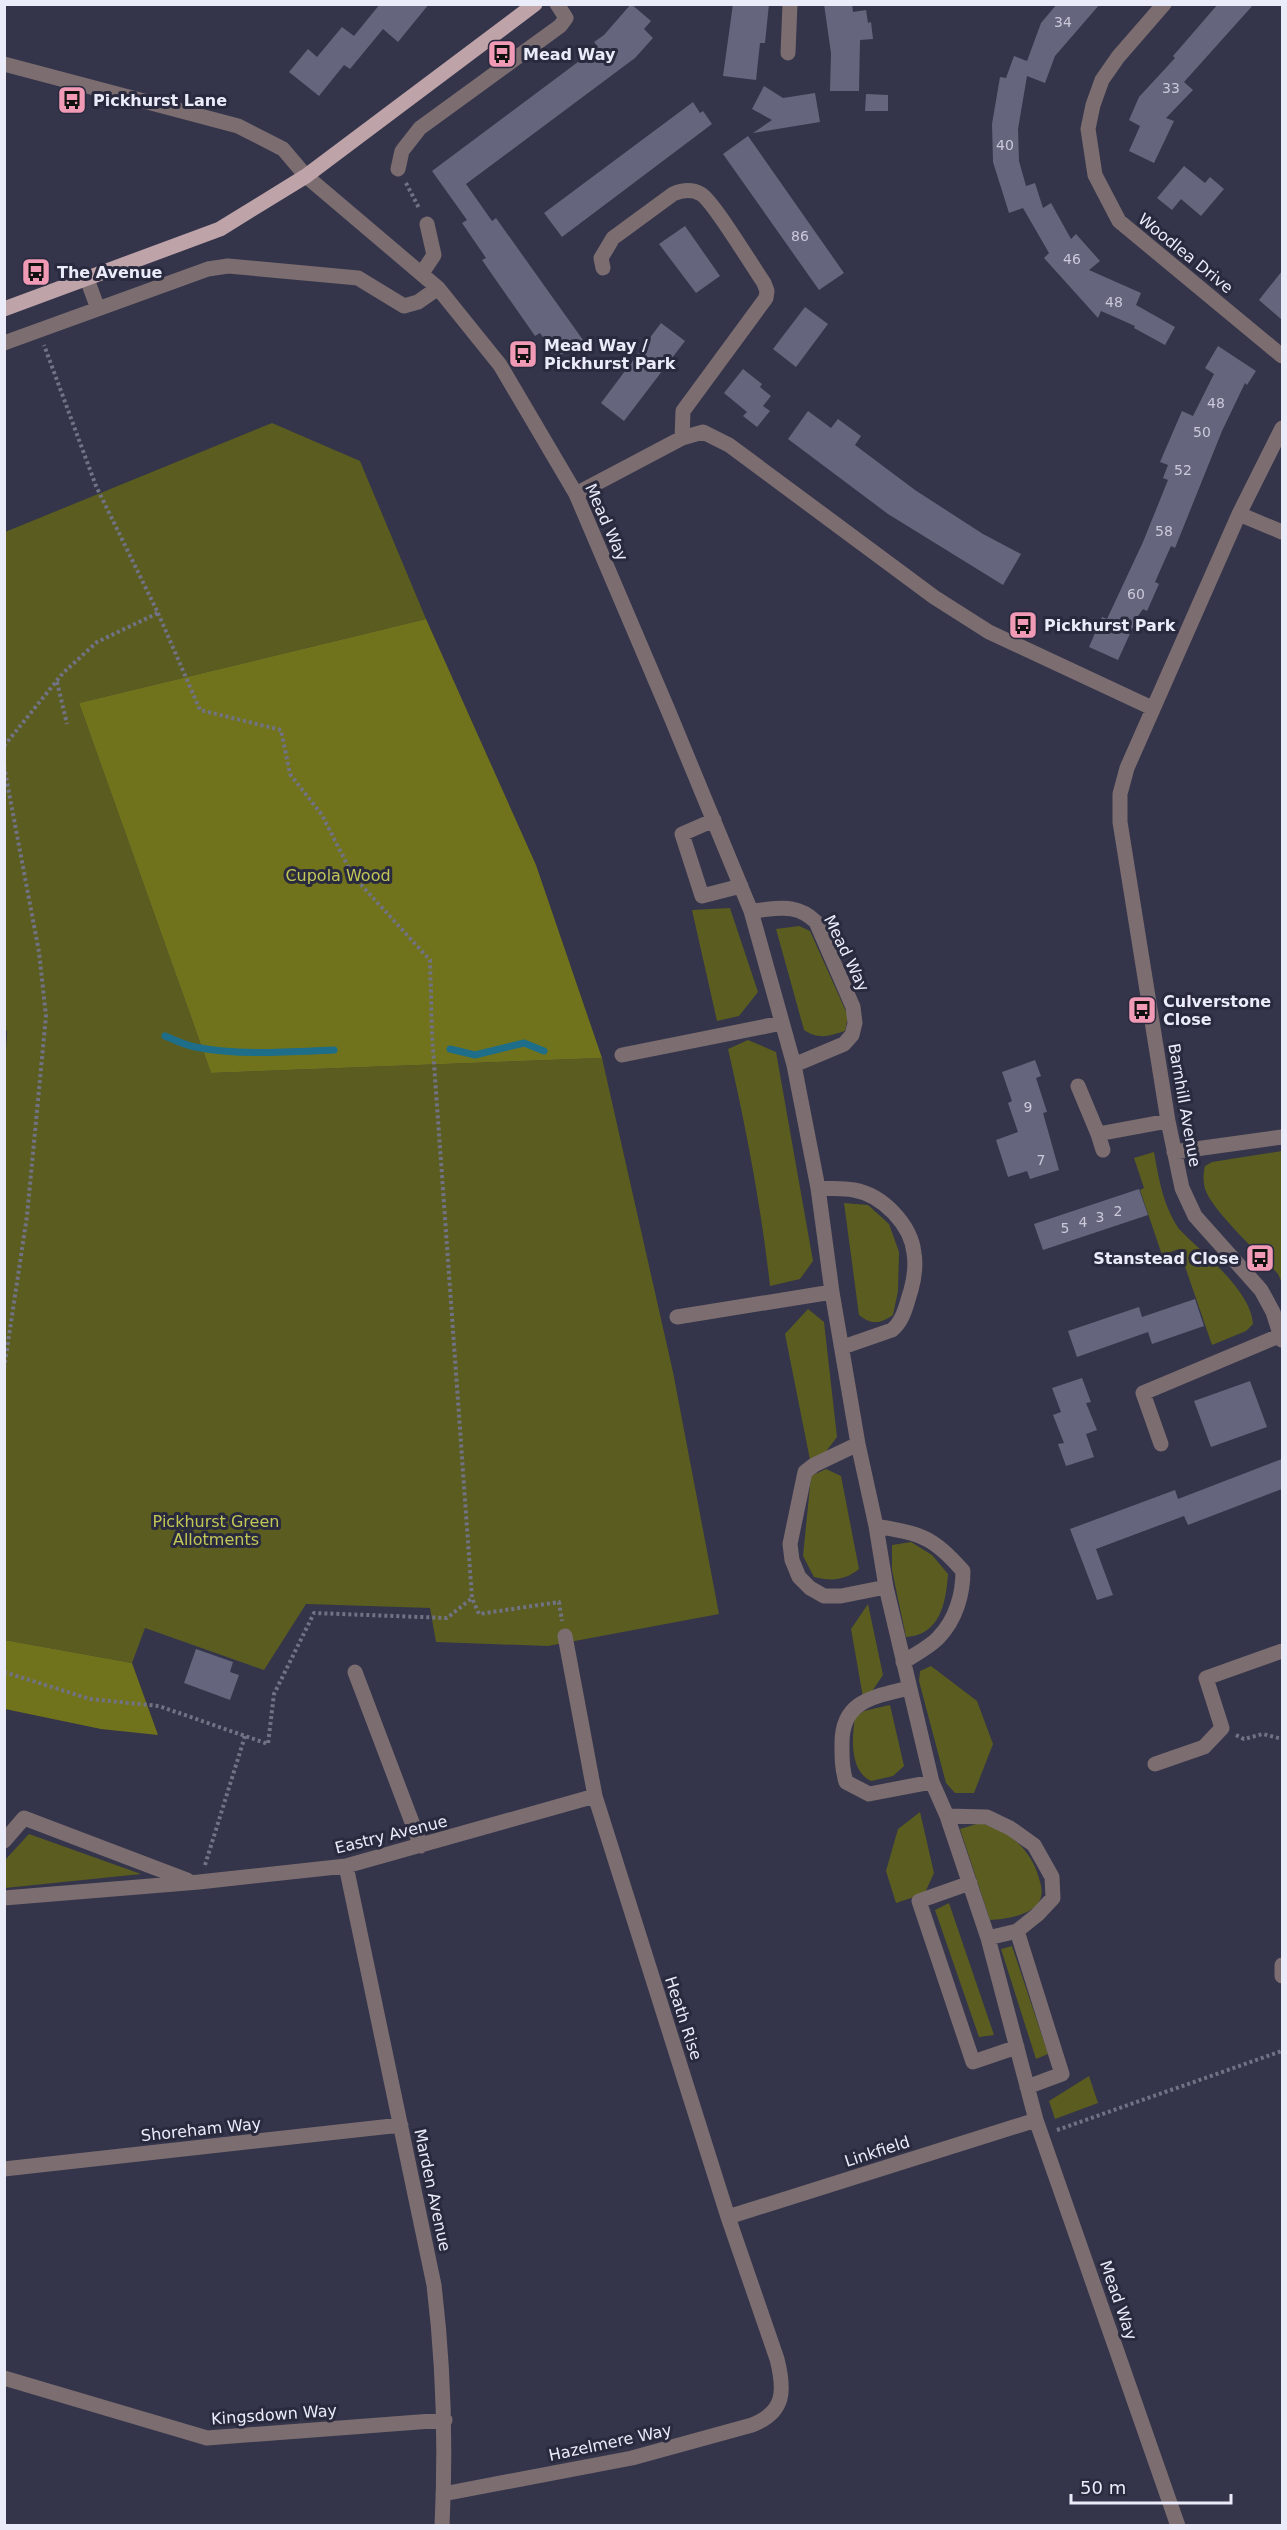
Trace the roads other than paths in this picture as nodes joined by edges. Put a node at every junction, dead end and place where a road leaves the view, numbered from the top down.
1 (535, 4) edge
2 (557, 4) edge
3 (790, 4) edge
4 (1164, 4) edge
5 (788, 53) dead end
6 (4, 64) edge
7 (398, 169) road end
8 (306, 176) junction
9 (428, 224) road end
10 (603, 268) dead end
11 (422, 273) junction
12 (87, 279) junction
13 (438, 288) junction
14 (4, 309) edge
15 (98, 309) junction
16 (4, 343) edge
17 (1282, 356) edge
18 (1282, 428) edge
19 (682, 438) junction
20 (576, 494) junction
21 (1239, 514) junction
22 (1282, 532) edge
23 (1152, 708) junction
24 (714, 820) junction
25 (741, 886) junction
26 (751, 911) junction
27 (782, 1023) junction
28 (622, 1055) dead end
29 (794, 1065) junction
30 (1078, 1086) dead end
31 (1168, 1121) junction
32 (1098, 1134) junction
33 (1282, 1137) edge
34 (1103, 1150) dead end
35 (1174, 1152) junction
36 (818, 1188) junction
37 (832, 1292) junction
38 (677, 1317) dead end
39 (1282, 1338) edge
40 (843, 1347) junction
41 (858, 1444) junction
42 (1161, 1444) dead end
43 (876, 1526) junction
44 (886, 1587) junction
45 (565, 1636) road end
46 (1282, 1651) edge
47 (903, 1662) junction
48 (355, 1672) dead end
49 (909, 1688) junction
50 (1155, 1764) dead end
51 (932, 1782) junction
52 (595, 1796) junction
53 (947, 1816) junction
54 (4, 1841) edge
55 (421, 1846) junction
56 (346, 1866) junction
57 (196, 1882) junction
58 (970, 1883) junction
59 (4, 1898) edge
60 (1017, 1932) junction
61 (988, 1938) junction
62 (1282, 1965) edge
63 (1282, 1976) edge
64 (1017, 2047) junction
65 (1027, 2087) junction
66 (1036, 2120) junction
67 (401, 2125) junction
68 (4, 2169) edge
69 (728, 2217) junction
70 (4, 2378) edge
71 (778, 2407) joint
72 (445, 2420) junction
73 (443, 2494) junction
74 (442, 2526) edge
75 (1178, 2526) edge

1 - 8 main road
2 - 7 street
3 - 5 street
4 - 17 street, Woodlea Drive
6 - 8 street
8 - 11 street, Mead Way
8 - 12 main road
9 - 11 street
10 - 19 street
11 - 13 street, Mead Way
12 - 14 main road
12 - 15 street
13 - 15 street
13 - 20 street, Mead Way
15 - 16 street
18 - 21 street
19 - 20 street
19 - 23 street
20 - 24 street, Mead Way
21 - 22 street
21 - 23 street
23 - 31 street, Barnhill Avenue
24 - 25 street, Mead Way
24 - 25 street
25 - 26 street, Mead Way
26 - 27 street, Mead Way
26 - 29 street, Mead Way
27 - 28 street
27 - 29 street, Mead Way
29 - 36 street, Mead Way
30 - 32 street
31 - 32 street
31 - 35 street, Barnhill Avenue
32 - 34 street
33 - 35 street
35 - 39 street, Barnhill Avenue
36 - 37 street, Mead Way
36 - 40 street
37 - 38 street
37 - 40 street, Mead Way
39 - 42 street
40 - 41 street, Mead Way
41 - 43 street, Mead Way
41 - 44 street
43 - 44 street, Mead Way
43 - 47 street
44 - 47 street, Mead Way
45 - 52 street, Heath Rise
46 - 50 street
47 - 49 street, Mead Way
48 - 55 street
49 - 51 street, Mead Way
49 - 51 street
51 - 53 street, Mead Way
52 - 55 street, Eastry Avenue
52 - 69 street, Heath Rise
53 - 58 street, Mead Way
53 - 60 street
54 - 57 street, Eastry Avenue
55 - 56 street, Eastry Avenue
56 - 57 street, Eastry Avenue
56 - 67 street, Marden Avenue
57 - 59 street, Eastry Avenue
58 - 61 street, Mead Way
58 - 64 street
60 - 61 street
60 - 65 street
61 - 64 street, Mead Way
62 - 63 street
64 - 65 street, Mead Way
65 - 66 street, Mead Way
66 - 69 street, Linkfield
66 - 75 street, Mead Way
67 - 68 street, Shoreham Way
67 - 72 street, Marden Avenue
69 - 71 street, Heath Rise
70 - 72 street, Kingsdown Way
71 - 73 street, Hazelmere Way
72 - 73 street, Marden Avenue
73 - 74 street, Marden Avenue

